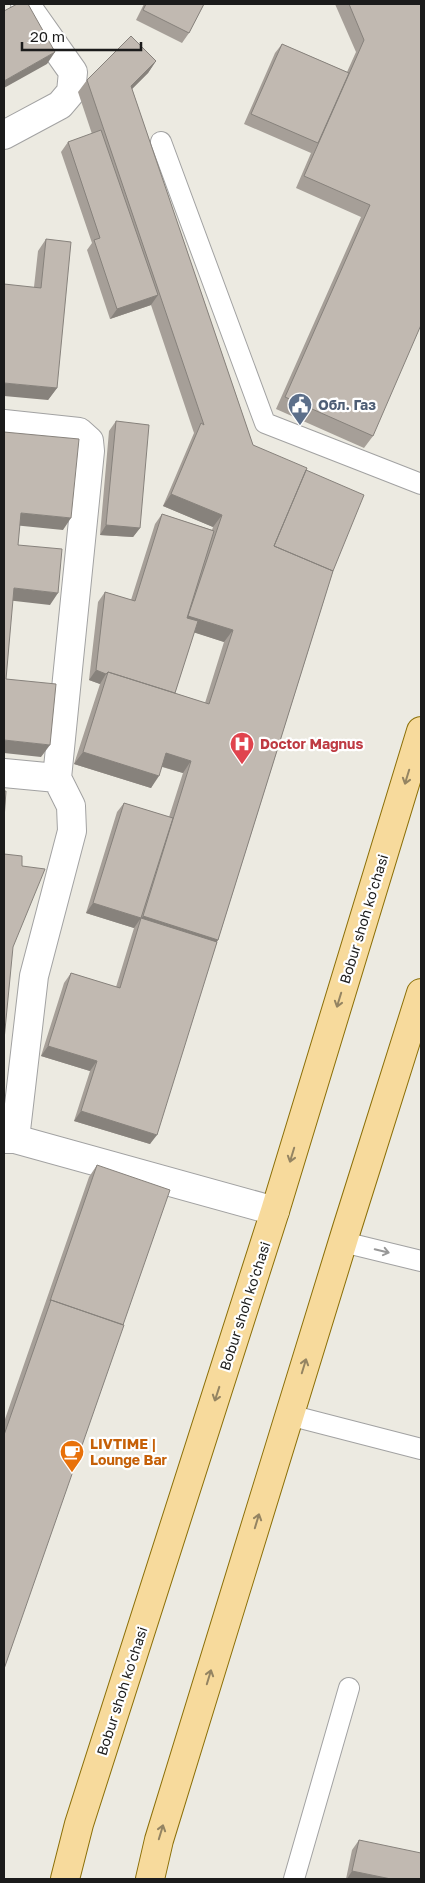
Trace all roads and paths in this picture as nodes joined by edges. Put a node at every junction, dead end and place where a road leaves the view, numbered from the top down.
1 (25, 4) edge
2 (4, 135) edge
3 (162, 142) dead end
4 (4, 424) edge
5 (421, 484) edge
6 (421, 731) edge
7 (4, 773) edge
8 (57, 778) junction
9 (421, 993) edge
10 (10, 1139) edge
11 (275, 1211) junction
12 (343, 1242) junction
13 (421, 1261) edge
14 (289, 1415) junction
15 (421, 1449) edge
16 (349, 1688) dead end
17 (66, 1879) edge
18 (150, 1879) edge
19 (294, 1879) edge

1 - 2 street
3 - 5 lane
4 - 8 street
6 -> 11 main road, Bobur shoh ko'chasi
7 - 8 street
8 - 10 street
9 - 12 main road
10 - 11 street
11 -> 17 main road, Bobur shoh ko'chasi
12 -> 13 lane
14 -> 12 main road
14 - 15 lane
18 -> 14 main road
16 - 19 lane

